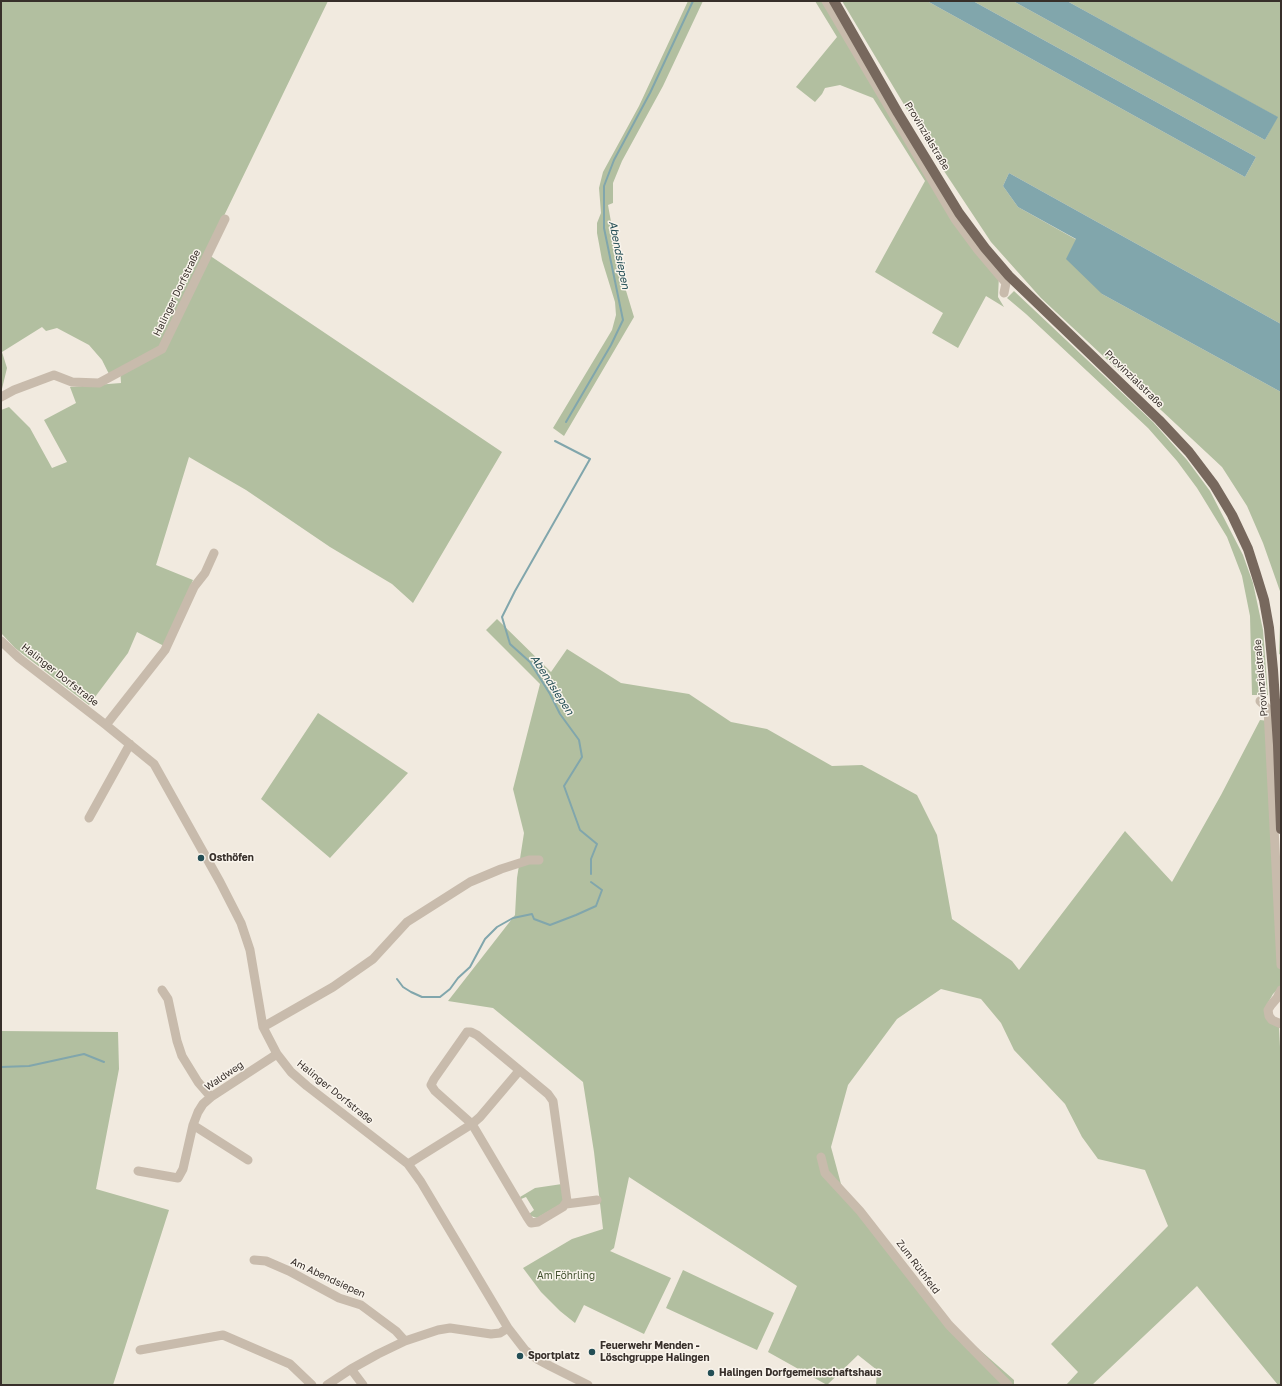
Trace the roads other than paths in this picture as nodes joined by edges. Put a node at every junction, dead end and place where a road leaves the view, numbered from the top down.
1 (826, 1) edge
2 (834, 1) edge
3 (225, 219) dead end
4 (1004, 292) dead end
5 (1, 397) edge
6 (214, 553) dead end
7 (1, 641) edge
8 (1260, 701) dead end
9 (106, 725) junction
10 (130, 744) junction
11 (89, 818) dead end
12 (1281, 829) edge
13 (539, 860) dead end
14 (1281, 965) edge
15 (162, 990) dead end
16 (1281, 990) edge
17 (1281, 1024) edge
18 (264, 1027) junction
19 (277, 1054) junction
20 (519, 1071) junction
21 (211, 1096) junction
22 (472, 1124) junction
23 (194, 1125) junction
24 (821, 1157) dead end
25 (248, 1160) dead end
26 (408, 1164) junction
27 (138, 1171) dead end
28 (598, 1200) dead end
29 (566, 1204) junction
30 (254, 1260) dead end
31 (508, 1328) junction
32 (405, 1341) junction
33 (140, 1350) dead end
34 (351, 1369) junction
35 (312, 1385) edge
36 (327, 1385) edge
37 (363, 1385) edge
38 (586, 1385) edge
39 (1008, 1385) edge

1 - 4 street, Provinzialstraße
2 - 12 main road, Provinzialstraße
3 - 5 street, Halinger Dorfstraße
6 - 9 street
7 - 9 street, Halinger Dorfstraße
8 - 14 street, Provinzialstraße
9 - 10 street, Halinger Dorfstraße
10 - 11 street
10 - 18 street, Halinger Dorfstraße
13 - 18 street
15 - 21 street
16 - 17 street
18 - 19 street, Halinger Dorfstraße
19 - 21 street, Waldweg
19 - 26 street, Halinger Dorfstraße
20 - 22 street
20 - 22 street
20 - 29 street
21 - 23 street, Waldweg
22 - 26 street
22 - 29 street
23 - 25 street
23 - 27 street, Waldweg
24 - 39 street, Zum Rüthfeld
26 - 31 street, Halinger Dorfstraße
28 - 29 street
30 - 32 street, Am Abendsiepen
31 - 32 street
31 - 38 street, Halinger Dorfstraße
32 - 34 street
33 - 35 street
34 - 36 street
34 - 37 street

